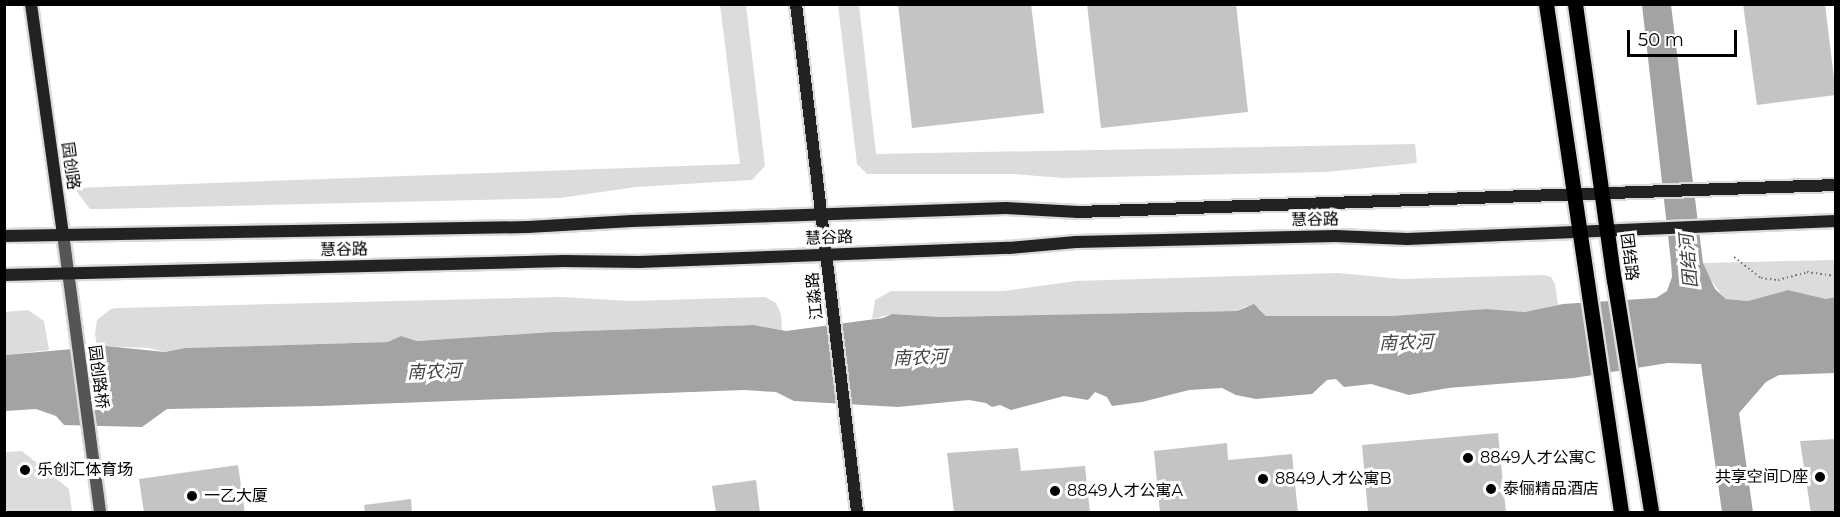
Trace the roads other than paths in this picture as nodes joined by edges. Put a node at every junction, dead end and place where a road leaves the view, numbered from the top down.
1 (31, 4) edge
2 (796, 4) edge
3 (1546, 4) edge
4 (1575, 4) edge
5 (1836, 185) edge
6 (1603, 192) junction
7 (1573, 194) junction
8 (821, 215) junction
9 (1836, 221) edge
10 (1608, 230) junction
11 (1579, 233) junction
12 (63, 234) junction
13 (4, 236) edge
14 (827, 254) junction
15 (69, 273) junction
16 (4, 275) edge
17 (76, 333) joint
18 (100, 513) edge
19 (857, 513) edge
20 (1621, 513) edge
21 (1651, 513) edge

1 - 12 main road, 园创路
2 - 8 main road, 江淼路
3 - 7 main road
4 - 6 main road, 团结路
5 - 6 main road, 慧谷路
6 - 7 main road, 慧谷路
6 - 10 main road, 团结路
7 - 8 main road, 慧谷路
7 - 11 main road
8 - 12 main road, 慧谷路
8 - 14 main road, 江淼路
9 - 10 main road, 慧谷路
10 - 11 main road, 慧谷路
10 - 21 main road, 团结路
11 - 14 main road, 慧谷路
11 - 20 main road
12 - 13 main road, 慧谷路
12 - 15 street, 园创路
14 - 15 main road, 慧谷路
14 - 19 main road, 江淼路
15 - 16 main road, 慧谷路
15 - 17 street, 园创路
17 - 18 street, 园创路桥

